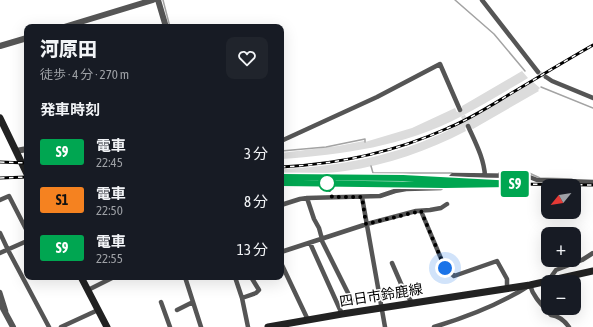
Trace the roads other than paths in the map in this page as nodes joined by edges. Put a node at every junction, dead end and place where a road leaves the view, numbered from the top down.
1 (154, 0) edge
2 (158, 0) edge
3 (482, 0) edge
4 (76, 24) edge
5 (165, 24) edge
6 (24, 39) edge
7 (0, 46) edge
8 (538, 72) tunnel mouth
9 (546, 77) tunnel mouth
10 (593, 98) edge
11 (460, 110) tunnel mouth
12 (0, 118) edge
13 (468, 126) tunnel mouth
14 (284, 140) edge
15 (24, 150) edge
16 (16, 151) junction
17 (24, 168) edge
18 (485, 176) junction
19 (593, 182) edge
20 (362, 197) junction
21 (307, 198) junction
22 (0, 200) edge
23 (284, 204) edge
24 (447, 204) dead end
25 (421, 211) junction
26 (366, 224) junction
27 (24, 225) edge
28 (0, 233) edge
29 (322, 239) junction
30 (24, 242) edge
31 (310, 243) junction
32 (8, 250) junction
33 (284, 251) edge
34 (0, 253) edge
35 (593, 253) edge
36 (392, 263) dead end
37 (284, 269) edge
38 (593, 271) edge
39 (552, 275) edge
40 (575, 275) edge
41 (83, 280) edge
42 (108, 280) edge
43 (186, 280) edge
44 (236, 280) edge
45 (253, 280) edge
46 (541, 282) edge
47 (530, 285) junction
48 (507, 288) junction
49 (88, 290) junction
50 (0, 292) edge
51 (242, 298) junction
52 (161, 302) dead end
53 (193, 302) junction
54 (0, 303) edge
55 (412, 303) junction
56 (339, 306) junction
57 (0, 307) edge
58 (382, 308) junction
59 (98, 310) junction
60 (177, 310) dead end
61 (342, 314) junction
62 (8, 318) junction
63 (308, 320) junction
64 (13, 327) edge
65 (49, 327) edge
66 (61, 327) edge
67 (107, 327) edge
68 (170, 327) edge
69 (201, 327) edge
70 (248, 327) edge
71 (268, 327) edge
72 (385, 327) edge
73 (434, 327) edge
74 (569, 327) edge

1 - 4 street
2 - 5 street
3 - 8 street
6 - 7 street
9 - 10 street
11 - 14 street
12 - 16 main road
13 - 18 street
15 - 16 street
16 - 17 main road
18 - 19 street
18 - 20 street
20 - 21 street
20 - 26 street
21 - 23 street
21 - 29 street
22 - 27 street
24 - 25 street
25 - 26 street
25 - 48 street
26 - 29 street
26 - 58 street
28 - 32 street
29 - 31 street
29 - 56 street
30 - 32 street
31 - 33 street
31 - 56 street
32 - 34 street
32 - 65 street
35 - 39 street
36 - 55 street
37 - 63 street
38 - 40 main road, 四日市鈴鹿線
41 - 49 main road
42 - 49 street
43 - 53 street
44 - 51 street
45 - 51 street
46 - 47 main road, 四日市鈴鹿線
47 - 48 main road, 四日市鈴鹿線
47 - 73 street
47 - 74 street
48 - 55 main road, 四日市鈴鹿線
49 - 59 main road
50 - 62 street
51 - 70 street
52 - 68 street
53 - 60 street
53 - 69 street
54 - 62 street
55 - 58 main road, 四日市鈴鹿線
56 - 61 street
57 - 62 street
58 - 61 main road, 四日市鈴鹿線
58 - 72 street
59 - 66 street
59 - 67 main road
61 - 63 main road, 四日市鈴鹿線
62 - 64 street
63 - 71 main road, 四日市鈴鹿線

